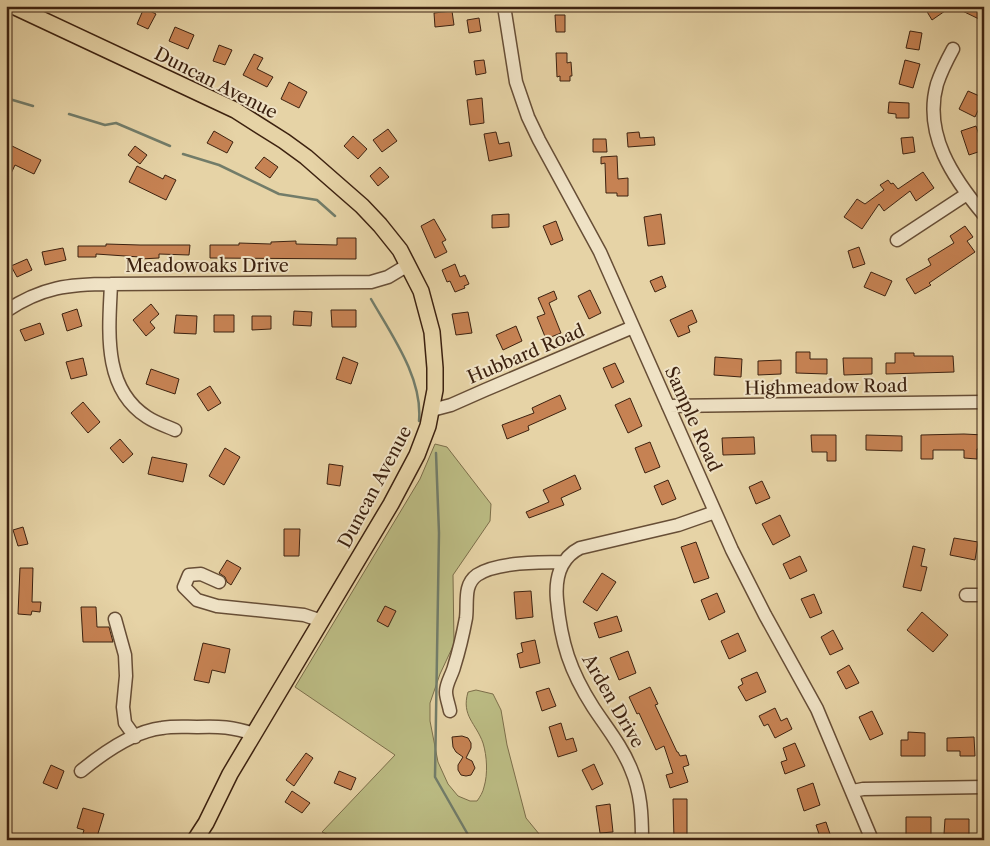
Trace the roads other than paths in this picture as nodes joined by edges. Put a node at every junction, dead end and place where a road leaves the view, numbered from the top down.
1 (13, 6) edge
2 (504, 6) edge
3 (953, 49) dead end
4 (967, 194) junction
5 (984, 215) edge
6 (897, 240) dead end
7 (408, 265) junction
8 (111, 284) junction
9 (6, 311) edge
10 (633, 327) junction
11 (984, 402) edge
12 (668, 406) junction
13 (432, 410) junction
14 (175, 430) dead end
15 (715, 512) junction
16 (564, 562) junction
17 (219, 582) dead end
18 (966, 595) dead end
19 (984, 595) edge
20 (115, 619) dead end
21 (319, 625) junction
22 (450, 711) dead end
23 (254, 734) junction
24 (135, 737) junction
25 (81, 771) dead end
26 (984, 787) edge
27 (853, 791) junction
28 (195, 840) edge
29 (642, 840) edge
30 (872, 840) edge

1 - 7 main road, Duncan Avenue
2 - 10 street, Sample Road
3 - 4 street
4 - 5 street
4 - 6 street
7 - 8 street, Meadowoaks Drive
7 - 13 main road, Duncan Avenue
8 - 9 street, Meadowoaks Drive
8 - 14 street
10 - 12 street, Sample Road
10 - 13 street, Hubbard Road
11 - 12 street, Highmeadow Road
12 - 15 street, Sample Road
13 - 21 main road, Duncan Avenue
15 - 16 street
15 - 27 street, Sample Road
16 - 22 street
16 - 29 street, Arden Drive
17 - 21 street
18 - 19 street
20 - 24 street
21 - 23 main road, Duncan Avenue
23 - 24 street
23 - 28 main road, Duncan Avenue
24 - 25 street
26 - 27 street
27 - 30 street, Sample Road

